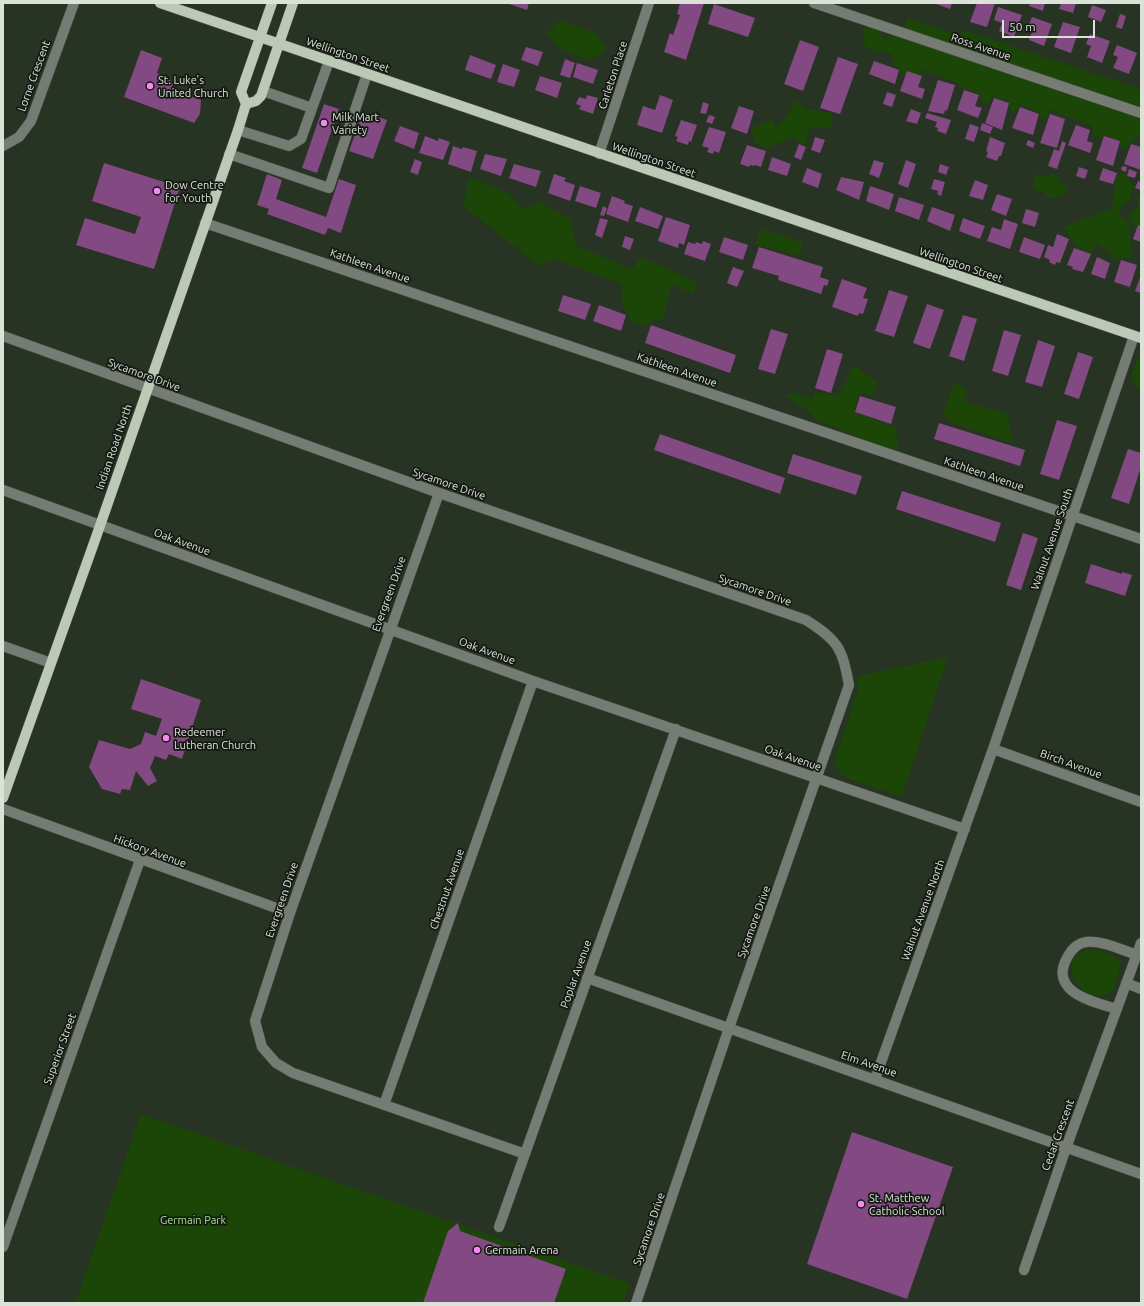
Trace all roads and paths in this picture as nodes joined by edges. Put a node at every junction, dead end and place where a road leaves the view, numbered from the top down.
1 (74, 3) edge
2 (160, 3) edge
3 (272, 3) edge
4 (293, 3) edge
5 (649, 3) edge
6 (814, 3) edge
7 (259, 38) junction
8 (280, 44) junction
9 (329, 61) junction
10 (367, 74) junction
11 (263, 91) junction
12 (246, 104) junction
13 (312, 108) junction
14 (1141, 113) edge
15 (238, 130) junction
16 (3, 146) edge
17 (229, 154) junction
18 (599, 154) junction
19 (205, 223) junction
20 (3, 336) edge
21 (1137, 337) edge
22 (147, 388) junction
23 (3, 490) edge
24 (439, 493) junction
25 (1072, 516) junction
26 (100, 525) junction
27 (1141, 539) edge
28 (389, 629) junction
29 (3, 646) edge
30 (51, 663) junction
31 (533, 681) junction
32 (676, 730) junction
33 (993, 749) junction
34 (818, 779) junction
35 (3, 798) edge
36 (1141, 802) edge
37 (3, 809) edge
38 (965, 829) junction
39 (140, 860) junction
40 (290, 913) junction
41 (1141, 943) edge
42 (1137, 955) junction
43 (587, 978) junction
44 (1126, 983) junction
45 (1141, 989) edge
46 (1116, 1009) junction
47 (729, 1028) junction
48 (875, 1078) junction
49 (384, 1105) junction
50 (1066, 1148) junction
51 (525, 1154) junction
52 (1141, 1174) edge
53 (499, 1227) dead end
54 (3, 1247) edge
55 (1024, 1270) dead end
56 (636, 1303) edge

1 - 16 street, Lorne Crescent
2 - 7 main road, Wellington Street
3 - 7 main road, Indian Road North
4 - 8 main road
5 - 18 street, Carleton Place
6 - 14 street, Ross Avenue
7 - 8 main road, Wellington Street
7 - 12 main road, Indian Road North
8 - 9 main road, Wellington Street
8 - 11 main road
9 - 10 main road, Wellington Street
9 - 13 street
10 - 17 street
10 - 18 main road, Wellington Street
11 - 12 main road
11 - 13 street
12 - 15 main road, Indian Road North
13 - 15 street
15 - 17 main road, Indian Road North
17 - 19 main road, Indian Road North
18 - 21 main road, Wellington Street
19 - 22 main road, Indian Road North
19 - 25 street, Kathleen Avenue
20 - 22 street, Sycamore Drive
21 - 25 street, Walnut Avenue South
22 - 24 street, Sycamore Drive
22 - 26 main road, Indian Road North
23 - 26 street, Oak Avenue
24 - 28 street, Evergreen Drive
24 - 34 street, Sycamore Drive
25 - 27 street, Kathleen Avenue
25 - 33 street, Walnut Avenue South
26 - 28 street, Oak Avenue
26 - 30 main road, Indian Road North
28 - 31 street, Oak Avenue
28 - 40 street, Evergreen Drive
29 - 30 street
30 - 35 main road, Indian Road North
31 - 32 street, Oak Avenue
31 - 49 street, Chestnut Avenue
32 - 34 street, Oak Avenue
32 - 43 street, Poplar Avenue
33 - 36 street, Birch Avenue
33 - 38 street, Walnut Avenue North
34 - 38 street, Oak Avenue
34 - 47 street, Sycamore Drive
37 - 39 street, Hickory Avenue
38 - 48 street, Walnut Avenue North
39 - 40 street, Hickory Avenue
39 - 54 street, Superior Street
40 - 49 street, Evergreen Drive
41 - 42 street, Cedar Crescent
42 - 44 street, Cedar Crescent
42 - 46 street
43 - 47 street, Elm Avenue
43 - 51 street, Poplar Avenue
44 - 45 street
44 - 46 street, Cedar Crescent
46 - 50 street, Cedar Crescent
47 - 48 street, Elm Avenue
47 - 56 street, Sycamore Drive
48 - 50 street, Elm Avenue
49 - 51 street, Evergreen Drive
50 - 52 street, Elm Avenue
50 - 55 street, Cedar Crescent
51 - 53 street, Poplar Avenue

